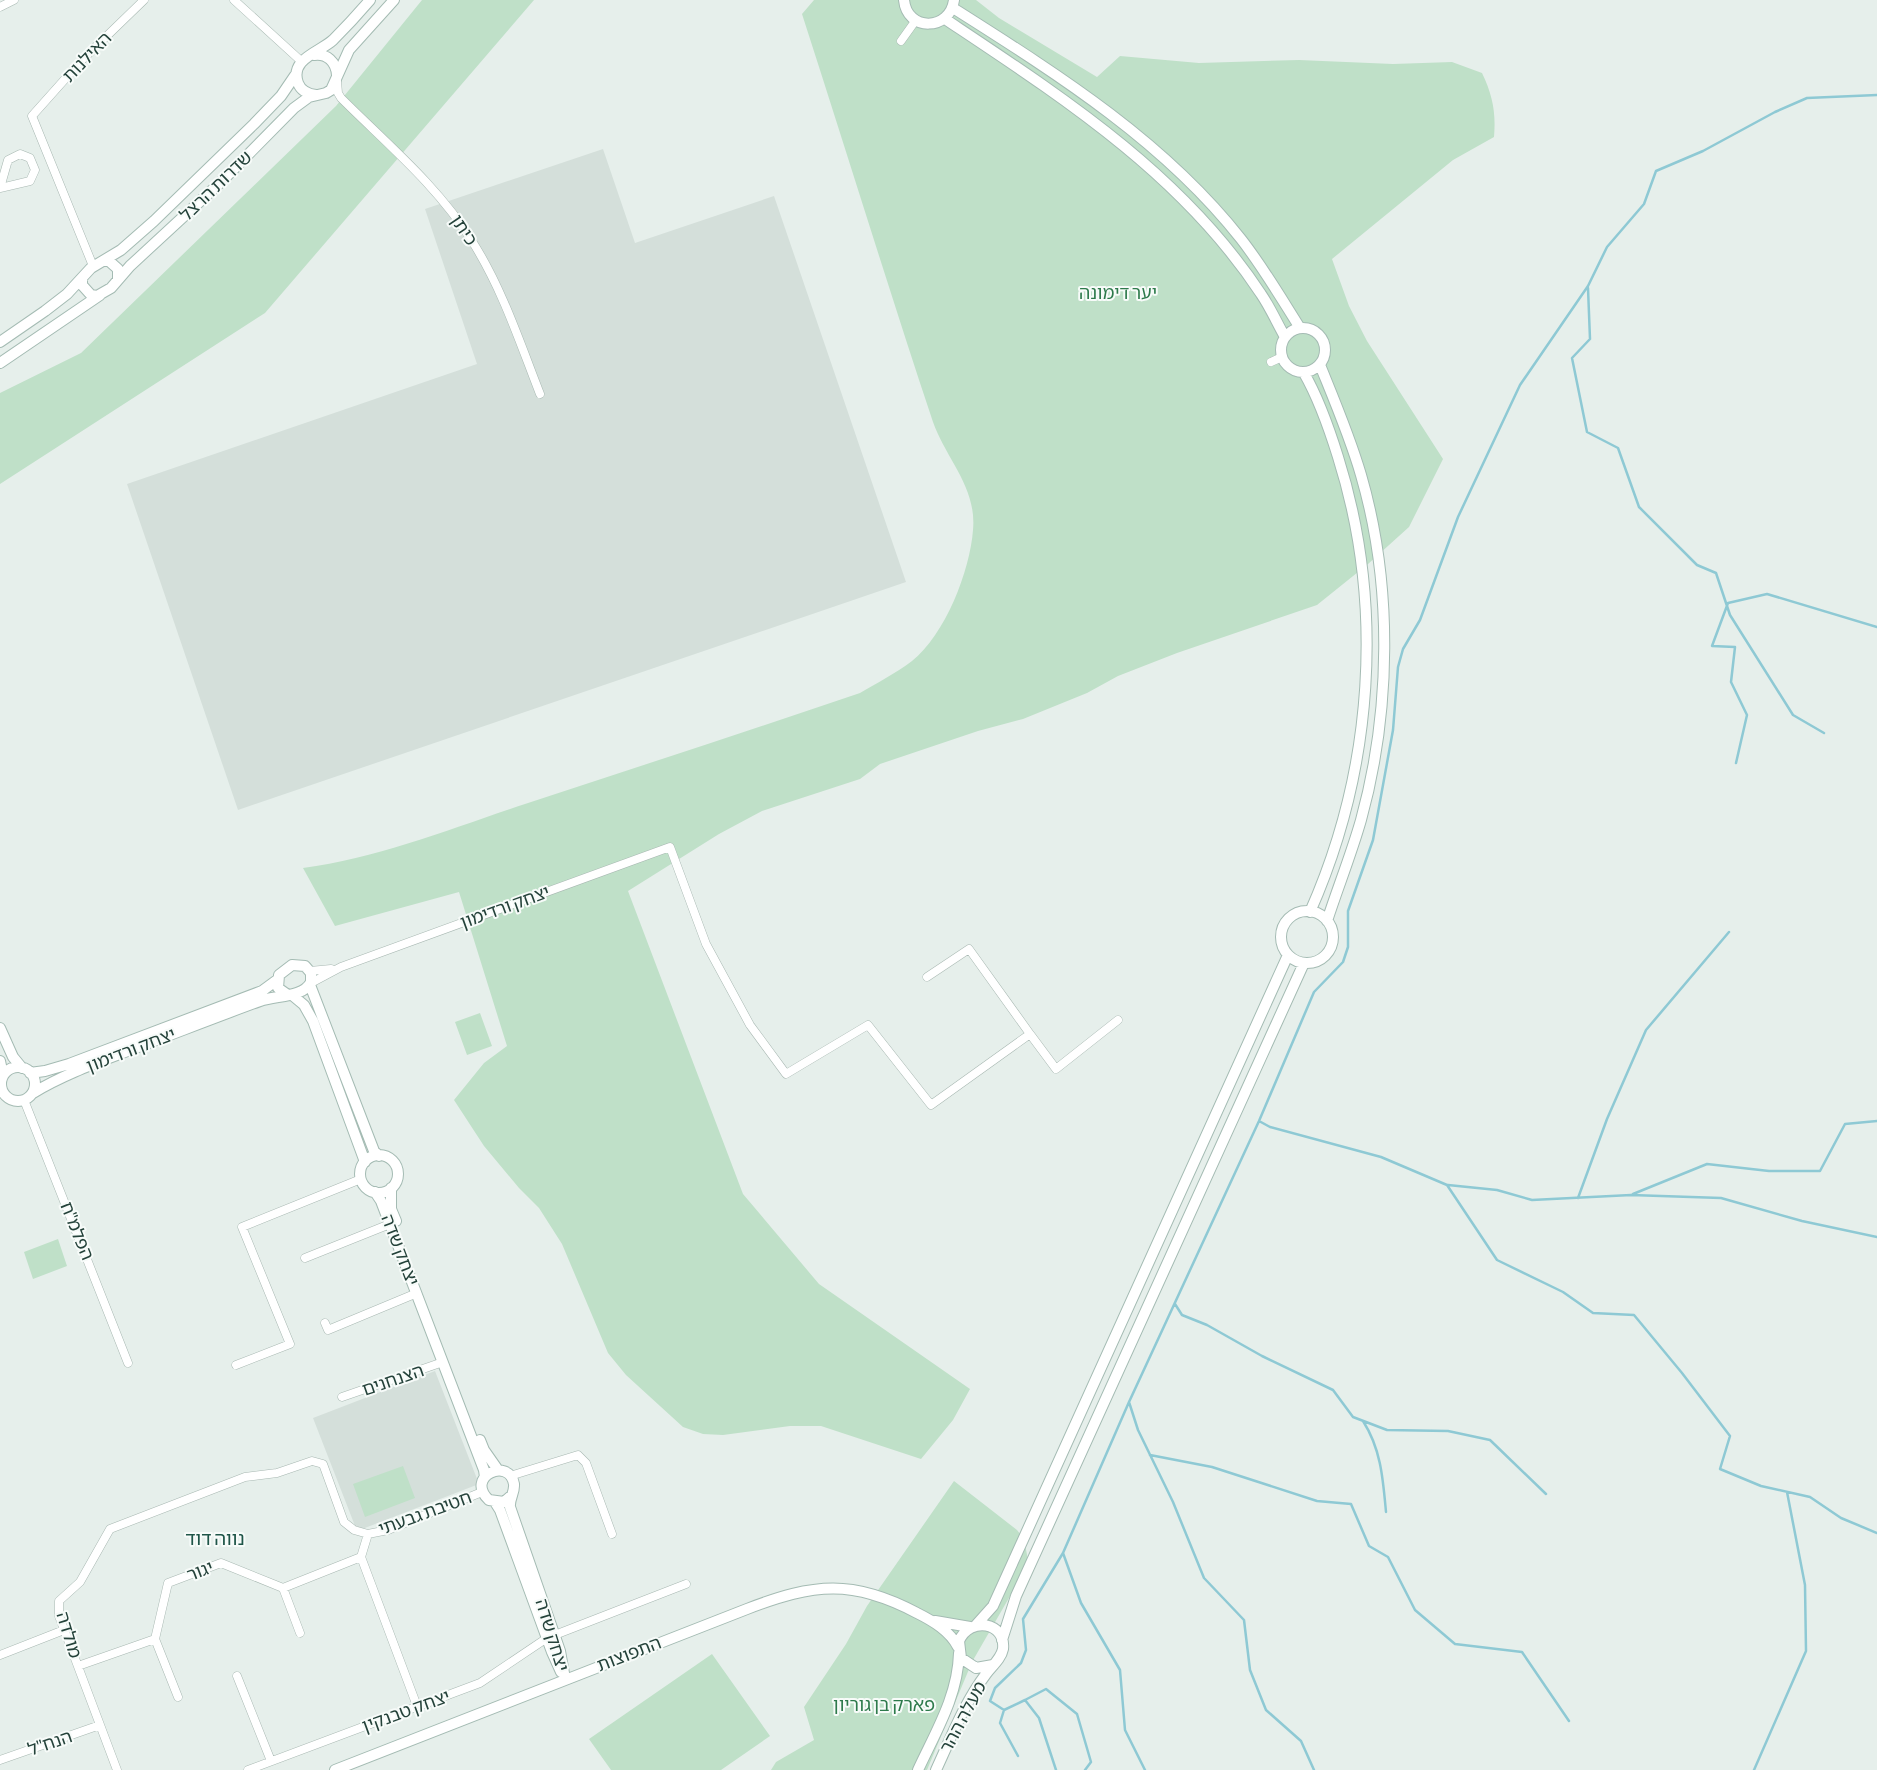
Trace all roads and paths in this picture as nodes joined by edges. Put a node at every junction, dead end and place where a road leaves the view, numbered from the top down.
1 (14, 0) edge
2 (144, 0) edge
3 (234, 0) edge
4 (370, 0) edge
5 (394, 0) edge
6 (904, 0) edge
7 (954, 4) edge
8 (0, 8) edge
9 (944, 19) junction
10 (916, 20) junction
11 (900, 42) dead end
12 (311, 55) junction
13 (301, 61) junction
14 (296, 74) junction
15 (337, 78) junction
16 (318, 95) junction
17 (341, 98) junction
18 (0, 188) edge
19 (103, 261) junction
20 (94, 266) junction
21 (82, 279) junction
22 (118, 280) junction
23 (102, 294) junction
24 (1300, 328) junction
25 (1285, 337) junction
26 (0, 342) edge
27 (1282, 357) junction
28 (1271, 362) dead end
29 (0, 363) edge
30 (1320, 365) junction
31 (1304, 373) junction
32 (540, 394) dead end
33 (1310, 912) junction
34 (1327, 921) junction
35 (1288, 955) junction
36 (1304, 963) junction
37 (341, 967) junction
38 (310, 971) junction
39 (927, 976) dead end
40 (277, 980) junction
41 (310, 984) junction
42 (290, 995) junction
43 (1118, 1020) dead end
44 (0, 1028) edge
45 (1030, 1034) junction
46 (0, 1061) edge
47 (26, 1070) junction
48 (4, 1075) junction
49 (0, 1088) edge
50 (32, 1093) junction
51 (12, 1100) junction
52 (24, 1100) junction
53 (0, 1103) edge
54 (379, 1156) junction
55 (365, 1162) junction
56 (361, 1179) junction
57 (392, 1188) junction
58 (375, 1192) junction
59 (390, 1224) junction
60 (305, 1258) dead end
61 (416, 1293) junction
62 (325, 1323) dead end
63 (443, 1362) junction
64 (128, 1363) dead end
65 (236, 1365) dead end
66 (342, 1397) dead end
67 (498, 1470) junction
68 (510, 1476) junction
69 (485, 1477) junction
70 (482, 1492) junction
71 (512, 1495) junction
72 (495, 1502) junction
73 (368, 1534) junction
74 (612, 1534) dead end
75 (360, 1556) junction
76 (686, 1584) dead end
77 (283, 1588) junction
78 (927, 1618) junction
79 (973, 1626) junction
80 (64, 1630) junction
81 (300, 1633) dead end
82 (550, 1636) junction
83 (155, 1639) junction
84 (1002, 1640) junction
85 (959, 1650) junction
86 (0, 1655) edge
87 (993, 1665) junction
88 (78, 1666) junction
89 (237, 1676) dead end
90 (565, 1679) junction
91 (178, 1697) dead end
92 (417, 1706) junction
93 (100, 1725) junction
94 (0, 1760) edge
95 (271, 1761) junction
96 (117, 1770) edge
97 (248, 1770) edge
98 (335, 1770) edge
99 (918, 1770) edge
100 (936, 1770) edge

1 - 8 street
2 - 20 street, האילנות
3 - 13 street
4 - 12 main road
5 - 15 main road
6 - 10 main road
7 - 9 main road
7 - 24 main road
9 - 10 main road
9 - 25 main road
10 - 11 street
12 - 13 main road
12 - 15 main road
13 - 14 main road
14 - 16 main road
14 - 19 main road, שדרות הרצל
15 - 16 main road
15 - 17 street
16 - 17 street
16 - 22 main road, שדרות הרצל
17 - 32 street, כיתן
18 - 18 street
19 - 20 main road
19 - 22 main road
20 - 21 main road
21 - 23 main road
21 - 26 main road
22 - 23 main road
23 - 29 main road
24 - 25 main road
24 - 30 main road
25 - 27 main road
27 - 28 street
27 - 31 main road
30 - 31 main road
30 - 34 main road
31 - 33 main road
33 - 34 main road
33 - 35 main road
34 - 36 main road
35 - 36 main road
35 - 79 main road
36 - 84 main road
37 - 38 street, יצחק ורדימון
37 - 41 street, יצחק ורדימון
37 - 45 street, יצחק ורדימון
38 - 40 main road
38 - 41 main road
39 - 45 street
40 - 42 main road
40 - 47 main road, יצחק ורדימון
41 - 42 main road
41 - 54 main road
42 - 50 main road, יצחק ורדימון
42 - 55 main road
43 - 45 street
44 - 47 main road
46 - 48 main road
47 - 48 main road
47 - 50 main road
48 - 49 main road
49 - 51 main road
50 - 52 main road
51 - 52 main road
51 - 53 main road
52 - 64 street, הפלמ"ח
54 - 55 main road
54 - 57 main road
55 - 56 main road
56 - 58 main road
56 - 65 street
57 - 58 main road
57 - 67 main road, יצחק שדה
58 - 59 main road, יצחק שדה
59 - 60 street
59 - 61 main road, יצחק שדה
61 - 62 street
61 - 63 main road, יצחק שדה
63 - 66 street, הצנחנים
63 - 69 main road, יצחק שדה
67 - 68 main road
67 - 69 main road
68 - 71 main road
68 - 74 street
69 - 70 main road
70 - 72 main road
70 - 73 street, חטיבת גבעתי
71 - 72 main road
71 - 82 main road, יצחק שדה
72 - 82 main road, יצחק שדה
73 - 75 street
73 - 80 street, מולדה
75 - 77 street
75 - 92 street
76 - 82 street, יצחק טבנקין
77 - 81 street
77 - 83 street, יגור
78 - 79 main road, התפוצות
78 - 85 main road, התפוצות
78 - 90 main road, התפוצות
79 - 84 main road
79 - 85 main road
80 - 86 street
80 - 88 street, מולדה
82 - 90 main road, יצחק שדה
82 - 92 street, יצחק טבנקין
83 - 88 street
83 - 91 street
84 - 87 main road
85 - 87 main road
85 - 99 main road, מעלה ההר
87 - 100 main road, מעלה ההר
88 - 93 street, מולדה
89 - 95 street
90 - 98 main road, התפוצות
92 - 95 street, יצחק טבנקין
93 - 94 street, הנח"ל
93 - 96 street, מולדה
95 - 97 street, יצחק טבנקין

